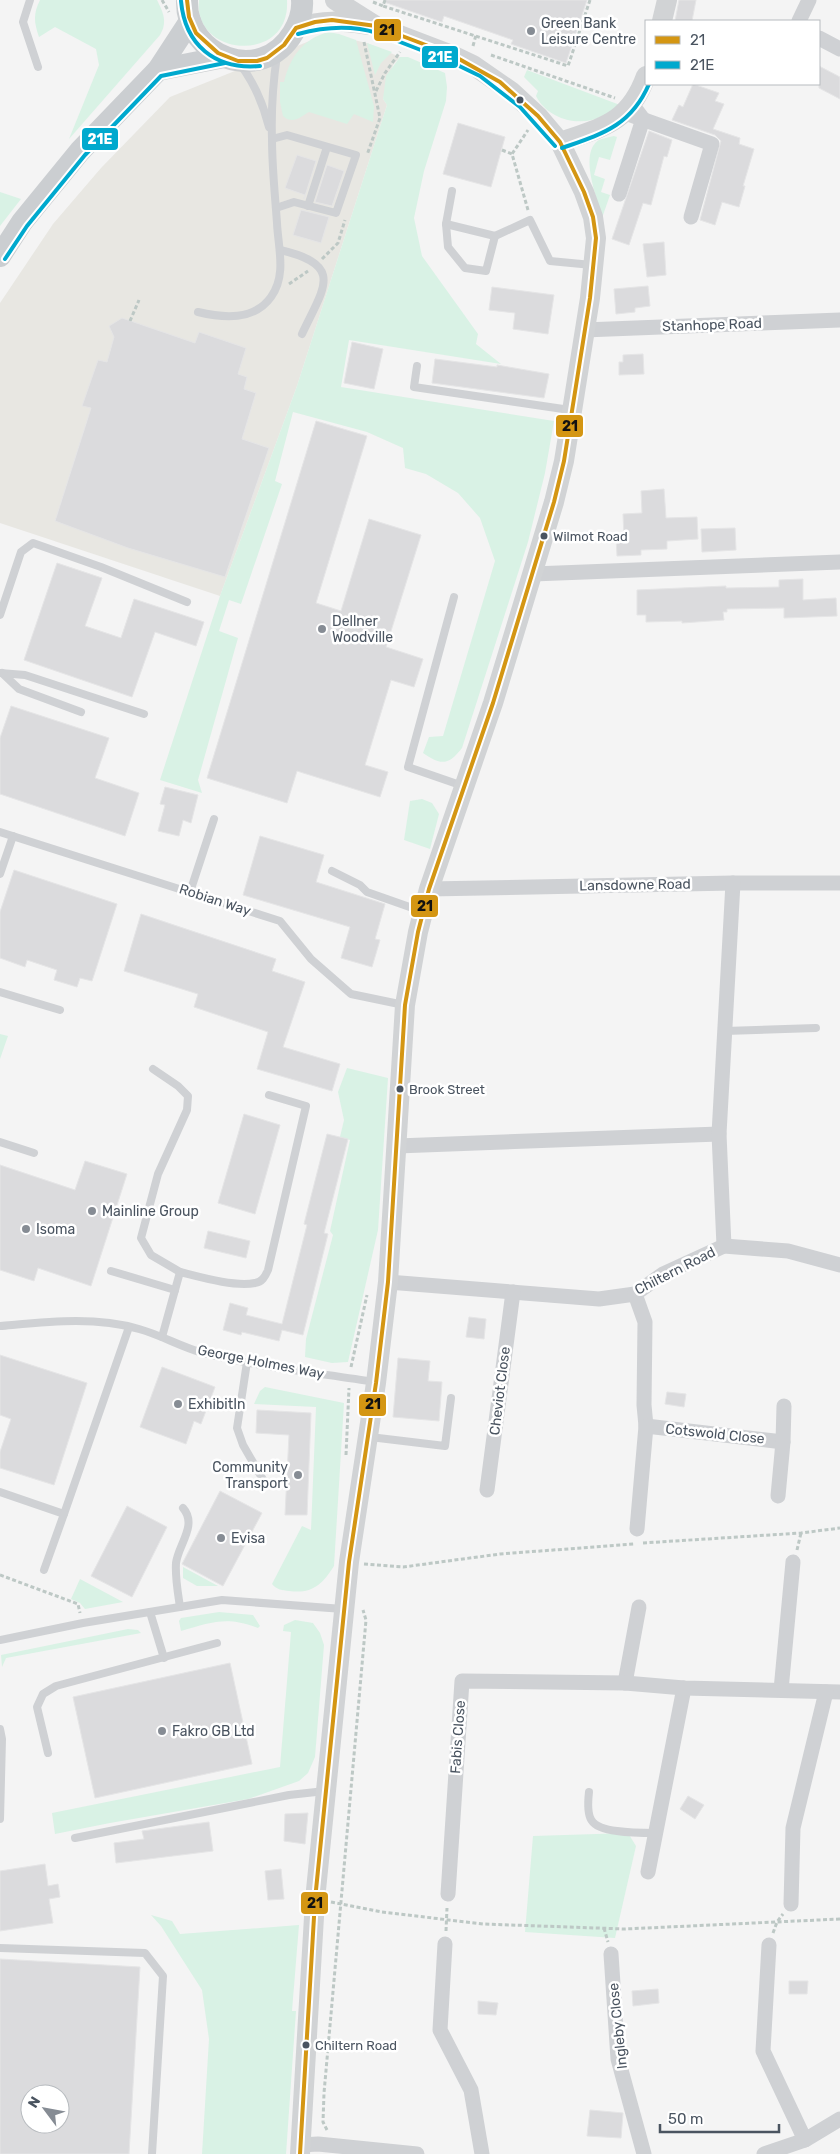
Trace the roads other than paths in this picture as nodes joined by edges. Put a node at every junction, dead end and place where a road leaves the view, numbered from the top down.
1 (30, 0) edge
2 (302, 0) edge
3 (336, 0) edge
4 (667, 0) edge
5 (809, 0) edge
6 (187, 7) edge
7 (662, 20) edge
8 (799, 20) edge
9 (376, 26) junction
10 (296, 28) junction
11 (820, 39) edge
12 (840, 49) edge
13 (278, 51) junction
14 (231, 59) junction
15 (38, 67) dead end
16 (158, 70) junction
17 (645, 79) edge
18 (633, 112) junction
19 (272, 139) junction
20 (560, 142) junction
21 (327, 147) junction
22 (452, 190) dead end
23 (618, 194) dead end
24 (308, 206) junction
25 (276, 208) junction
26 (691, 217) dead end
27 (446, 224) junction
28 (495, 236) junction
29 (280, 250) junction
30 (0, 256) edge
31 (594, 265) junction
32 (198, 312) dead end
33 (840, 320) edge
34 (584, 330) junction
35 (302, 334) dead end
36 (417, 366) dead end
37 (572, 410) junction
38 (840, 562) edge
39 (533, 574) junction
40 (454, 597) dead end
41 (187, 602) dead end
42 (0, 615) edge
43 (1, 673) edge
44 (81, 712) dead end
45 (144, 714) dead end
46 (464, 786) junction
47 (214, 819) dead end
48 (0, 832) edge
49 (13, 836) junction
50 (332, 871) dead end
51 (0, 874) edge
52 (733, 883) junction
53 (840, 883) edge
54 (429, 889) junction
55 (190, 892) junction
56 (423, 911) junction
57 (0, 992) edge
58 (406, 1006) junction
59 (60, 1010) dead end
60 (816, 1028) dead end
61 (725, 1030) junction
62 (152, 1069) dead end
63 (269, 1095) dead end
64 (719, 1134) junction
65 (0, 1142) edge
66 (397, 1146) junction
67 (34, 1153) dead end
68 (724, 1246) junction
69 (840, 1265) edge
70 (111, 1271) dead end
71 (180, 1272) junction
72 (388, 1282) junction
73 (175, 1290) junction
74 (513, 1292) junction
75 (635, 1294) junction
76 (0, 1326) edge
77 (128, 1327) junction
78 (162, 1337) junction
79 (247, 1362) junction
80 (376, 1383) junction
81 (451, 1398) dead end
82 (784, 1406) dead end
83 (646, 1426) junction
84 (368, 1437) junction
85 (783, 1442) junction
86 (265, 1482) dead end
87 (487, 1490) dead end
88 (0, 1492) edge
89 (778, 1496) dead end
90 (183, 1508) dead end
91 (64, 1514) junction
92 (637, 1529) dead end
93 (793, 1562) dead end
94 (44, 1570) dead end
95 (352, 1605) junction
96 (180, 1607) junction
97 (639, 1607) dead end
98 (150, 1612) junction
99 (0, 1640) edge
100 (217, 1643) dead end
101 (164, 1658) junction
102 (625, 1683) junction
103 (684, 1688) junction
104 (780, 1690) junction
105 (833, 1692) edge
106 (0, 1729) edge
107 (48, 1753) dead end
108 (326, 1790) junction
109 (589, 1792) dead end
110 (0, 1819) edge
111 (656, 1833) junction
112 (75, 1838) dead end
113 (648, 1872) dead end
114 (448, 1894) road end
115 (791, 1904) road end
116 (445, 1944) road end
117 (769, 1945) road end
118 (0, 1948) edge
119 (612, 1954) dead end
120 (840, 2119) edge
121 (805, 2140) junction
122 (301, 2150) edge
123 (392, 2153) edge
124 (152, 2154) edge
125 (417, 2154) edge
126 (482, 2154) edge
127 (644, 2154) edge
128 (764, 2154) edge

1 - 15 lane
2 - 10 main road
3 - 9 street
4 - 7 street
5 - 8 street
6 - 14 main road
6 - 16 main road
9 - 10 street
9 - 20 street
10 - 13 main road
11 - 12 street
13 - 14 main road
13 - 19 lane
14 - 16 main road
14 - 19 lane
16 - 30 main road
17 - 18 street
18 - 20 street
18 - 23 street
18 - 26 street
19 - 21 lane
19 - 25 lane
20 - 31 street
21 - 24 lane
21 - 24 lane
22 - 27 lane
24 - 25 lane
25 - 29 lane
27 - 28 lane
27 - 28 lane
28 - 31 lane
29 - 32 lane
29 - 35 lane
31 - 34 street
33 - 34 street, Stanhope Road
34 - 37 street
36 - 37 lane
37 - 39 street
38 - 39 street
39 - 46 street
40 - 46 lane
41 - 42 lane
43 - 44 lane
43 - 45 lane
46 - 54 street
47 - 55 lane
48 - 49 lane, Robian Way
49 - 51 lane
49 - 55 lane, Robian Way
50 - 56 lane
52 - 53 street, Lansdowne Road
52 - 54 street, Lansdowne Road
52 - 61 street
54 - 56 street
55 - 58 lane, Robian Way
56 - 58 street
57 - 59 lane
58 - 66 street
60 - 61 lane
61 - 64 street
62 - 71 lane
63 - 71 lane
64 - 66 street
64 - 68 street
65 - 67 lane
66 - 72 street
68 - 69 street, Chiltern Road
68 - 75 street, Chiltern Road
70 - 73 lane
71 - 73 lane
72 - 74 street, Chiltern Road
72 - 80 street
73 - 78 lane
74 - 75 street, Chiltern Road
74 - 87 street, Cheviot Close
75 - 83 street, Cotswold Close
76 - 77 lane, George Holmes Way
77 - 78 lane, George Holmes Way
77 - 91 lane
78 - 79 lane, George Holmes Way
79 - 80 lane, George Holmes Way
79 - 86 lane
80 - 84 street
81 - 84 lane
82 - 85 street, Cotswold Close
83 - 85 street, Cotswold Close
83 - 92 street, Cotswold Close
84 - 95 street
85 - 89 street, Cotswold Close
88 - 91 lane
90 - 96 lane
91 - 94 lane
93 - 104 street
95 - 96 lane
95 - 108 street
96 - 98 lane
97 - 102 street
98 - 99 lane
98 - 101 lane
100 - 101 lane
101 - 107 lane
102 - 103 street, Fabis Close
102 - 114 street, Fabis Close
103 - 104 street, Fabis Close
103 - 111 street
104 - 105 street, Fabis Close
105 - 115 street, Fabis Close
106 - 110 lane
108 - 112 lane
108 - 122 street
109 - 111 lane
111 - 113 street
116 - 126 street
117 - 121 street
118 - 124 lane
119 - 127 street, Ingleby Close
120 - 121 street
121 - 128 street
122 - 123 street
123 - 125 street

